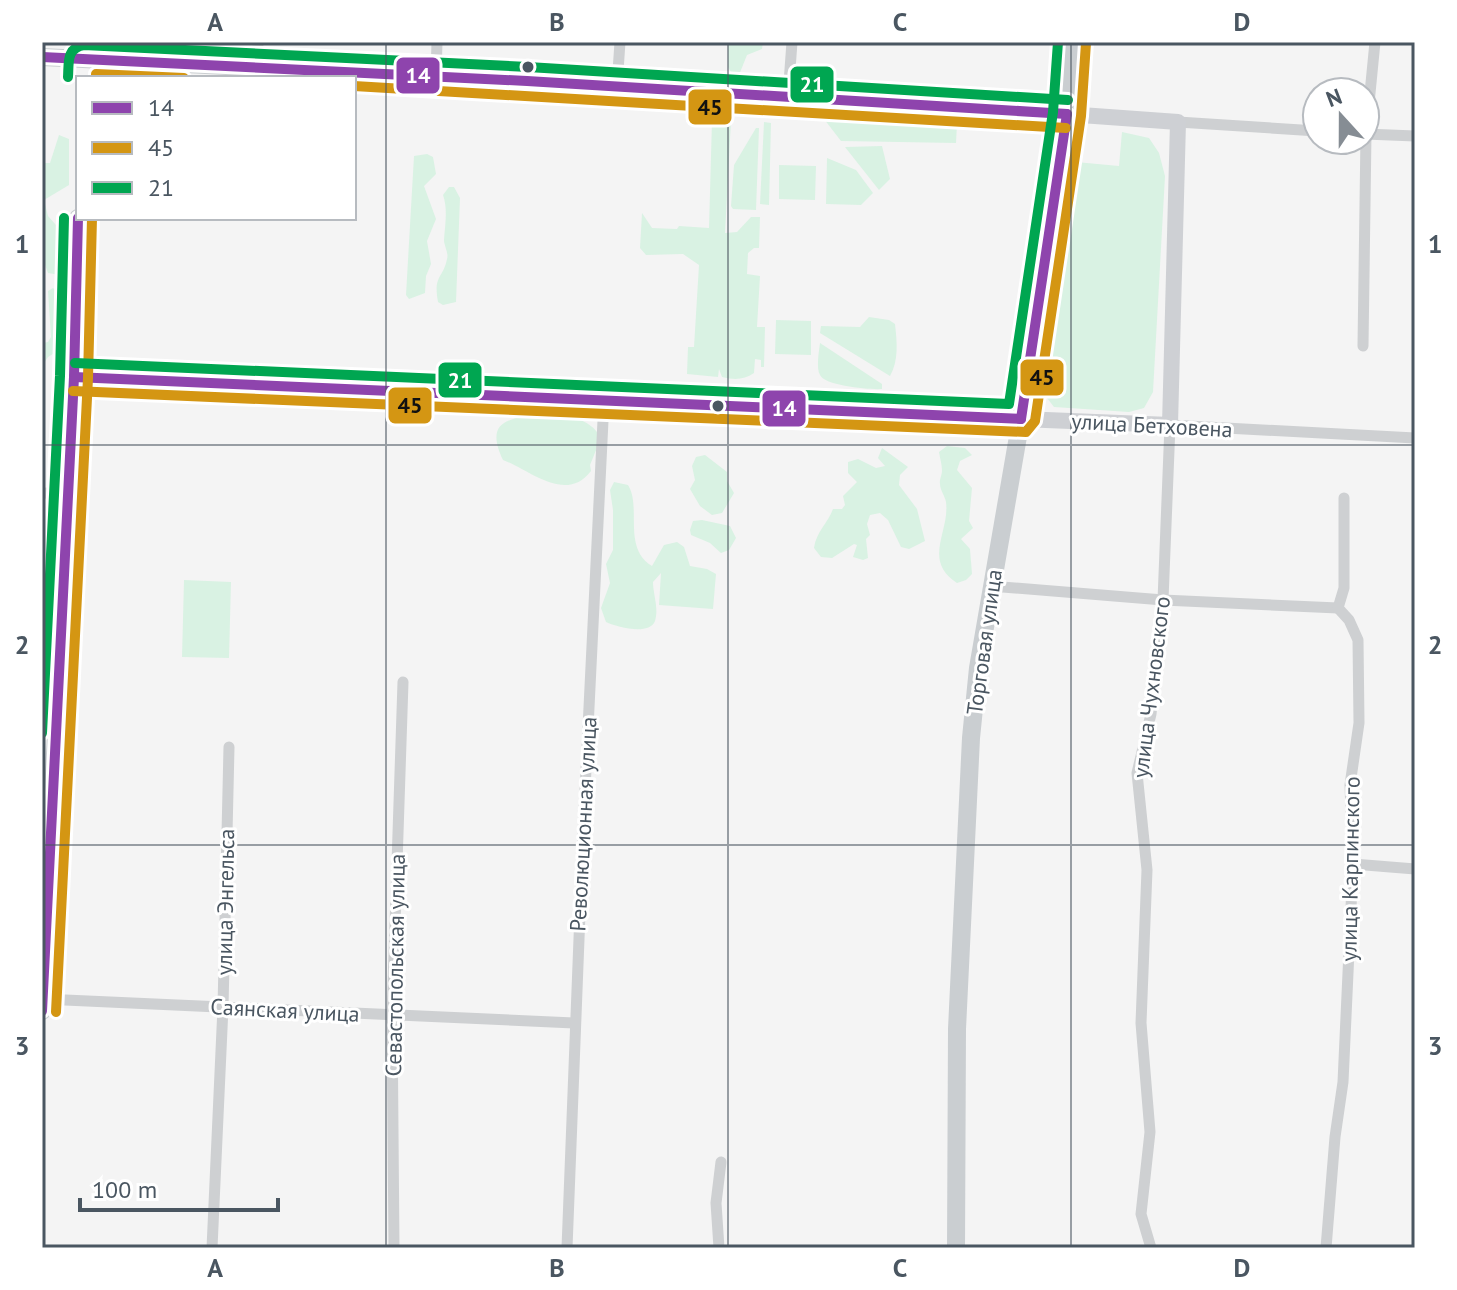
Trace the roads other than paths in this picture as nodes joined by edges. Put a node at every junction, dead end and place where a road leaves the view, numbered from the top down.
1 (258, 42) edge
2 (437, 42) edge
3 (620, 42) edge
4 (792, 42) edge
5 (1072, 42) edge
6 (1375, 42) edge
7 (42, 57) edge
8 (257, 67) junction
9 (83, 68) edge
10 (436, 76) junction
11 (1372, 76) edge
12 (617, 86) junction
13 (788, 97) junction
14 (1067, 114) junction
15 (1178, 122) junction
16 (1301, 130) edge
17 (1381, 135) edge
18 (1415, 136) edge
19 (1366, 156) edge
20 (78, 220) edge
21 (1363, 346) dead end
22 (74, 377) junction
23 (604, 400) junction
24 (1021, 419) junction
25 (1170, 425) junction
26 (1415, 438) edge
27 (42, 493) edge
28 (67, 494) junction
29 (1344, 498) dead end
30 (990, 586) junction
31 (1163, 600) junction
32 (1338, 608) junction
33 (403, 682) dead end
34 (50, 693) edge
35 (229, 747) dead end
36 (1353, 864) junction
37 (1415, 869) edge
38 (43, 999) edge
39 (223, 1007) junction
40 (42, 1011) edge
41 (392, 1015) junction
42 (574, 1023) junction
43 (721, 1162) dead end
44 (212, 1248) edge
45 (394, 1248) edge
46 (567, 1248) edge
47 (719, 1248) edge
48 (956, 1248) edge
49 (1151, 1248) edge
50 (1326, 1248) edge

1 - 8 street
2 - 10 street
3 - 12 street
4 - 13 street
5 - 14 main road, Торговая улица
6 - 11 street
7 - 9 main road
8 - 9 main road
8 - 10 main road
10 - 12 main road
12 - 13 main road
13 - 14 main road
14 - 15 street
14 - 24 main road, Торговая улица
15 - 16 street
15 - 25 street, улица Чухновского
17 - 18 street
19 - 21 street
20 - 22 main road
22 - 23 main road, улица Бетховена
22 - 28 main road
23 - 24 main road, улица Бетховена
23 - 42 street, Революционная улица
24 - 25 street, улица Бетховена
24 - 30 main road, Торговая улица
25 - 26 street, улица Бетховена
25 - 31 street, улица Чухновского
27 - 28 street
28 - 34 main road
29 - 32 street
30 - 31 street
30 - 48 main road, Торговая улица
31 - 32 street
31 - 49 street, улица Чухновского
32 - 36 street, улица Карпинского
33 - 41 street, Севастопольская улица
34 - 38 main road
35 - 39 street, улица Энгельса
36 - 37 street
36 - 50 street, улица Карпинского
38 - 39 street, Саянская улица
38 - 40 main road
39 - 41 street, Саянская улица
39 - 44 street, улица Энгельса
41 - 42 street, Саянская улица
41 - 45 street, Севастопольская улица
42 - 46 street, Революционная улица
43 - 47 street

